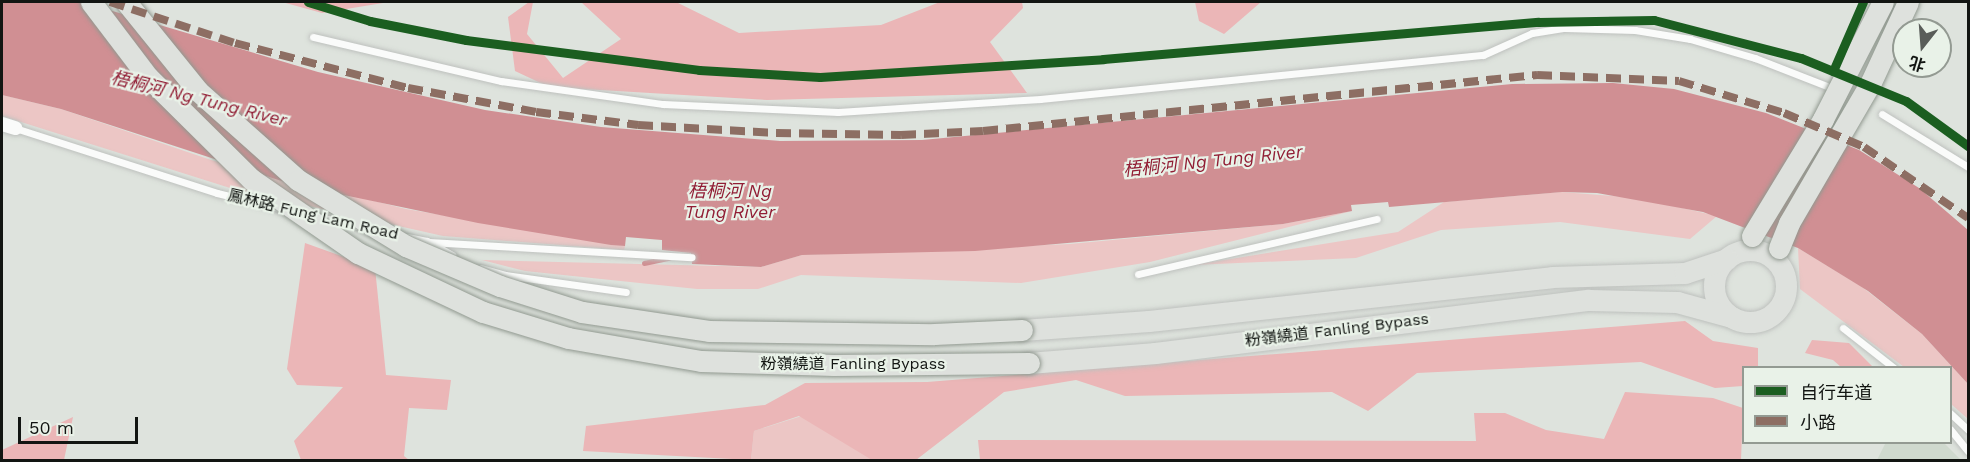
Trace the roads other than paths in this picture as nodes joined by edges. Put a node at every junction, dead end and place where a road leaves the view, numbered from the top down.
1 (91, 2) edge
2 (126, 2) edge
3 (1883, 2) edge
4 (1908, 2) edge
5 (313, 37) dead end
6 (1827, 86) dead end
7 (1882, 114) dead end
8 (8, 126) edge
9 (1968, 168) edge
10 (1377, 219) dead end
11 (427, 241) junction
12 (1779, 255) junction
13 (692, 257) dead end
14 (1730, 257) junction
15 (1138, 274) dead end
16 (626, 292) dead end
17 (1732, 317) junction
18 (1843, 328) dead end
19 (1891, 366) edge
20 (1952, 415) edge
21 (1968, 430) edge
22 (1952, 431) edge
23 (1968, 451) edge

1 - 17 main road, 粉嶺繞道 Fanling Bypass, bridge
2 - 14 main road, 粉嶺繞道 Fanling Bypass, bridge
3 - 14 main road, bridge
4 - 12 main road, bridge
5 - 6 lane
7 - 9 lane
8 - 11 lane, 鳳林路 Fung Lam Road
10 - 15 lane
11 - 13 lane
11 - 16 lane, 鳳林路 Fung Lam Road
12 - 14 main road
12 - 17 main road
14 - 17 main road
18 - 19 lane
20 - 21 lane
22 - 23 lane

